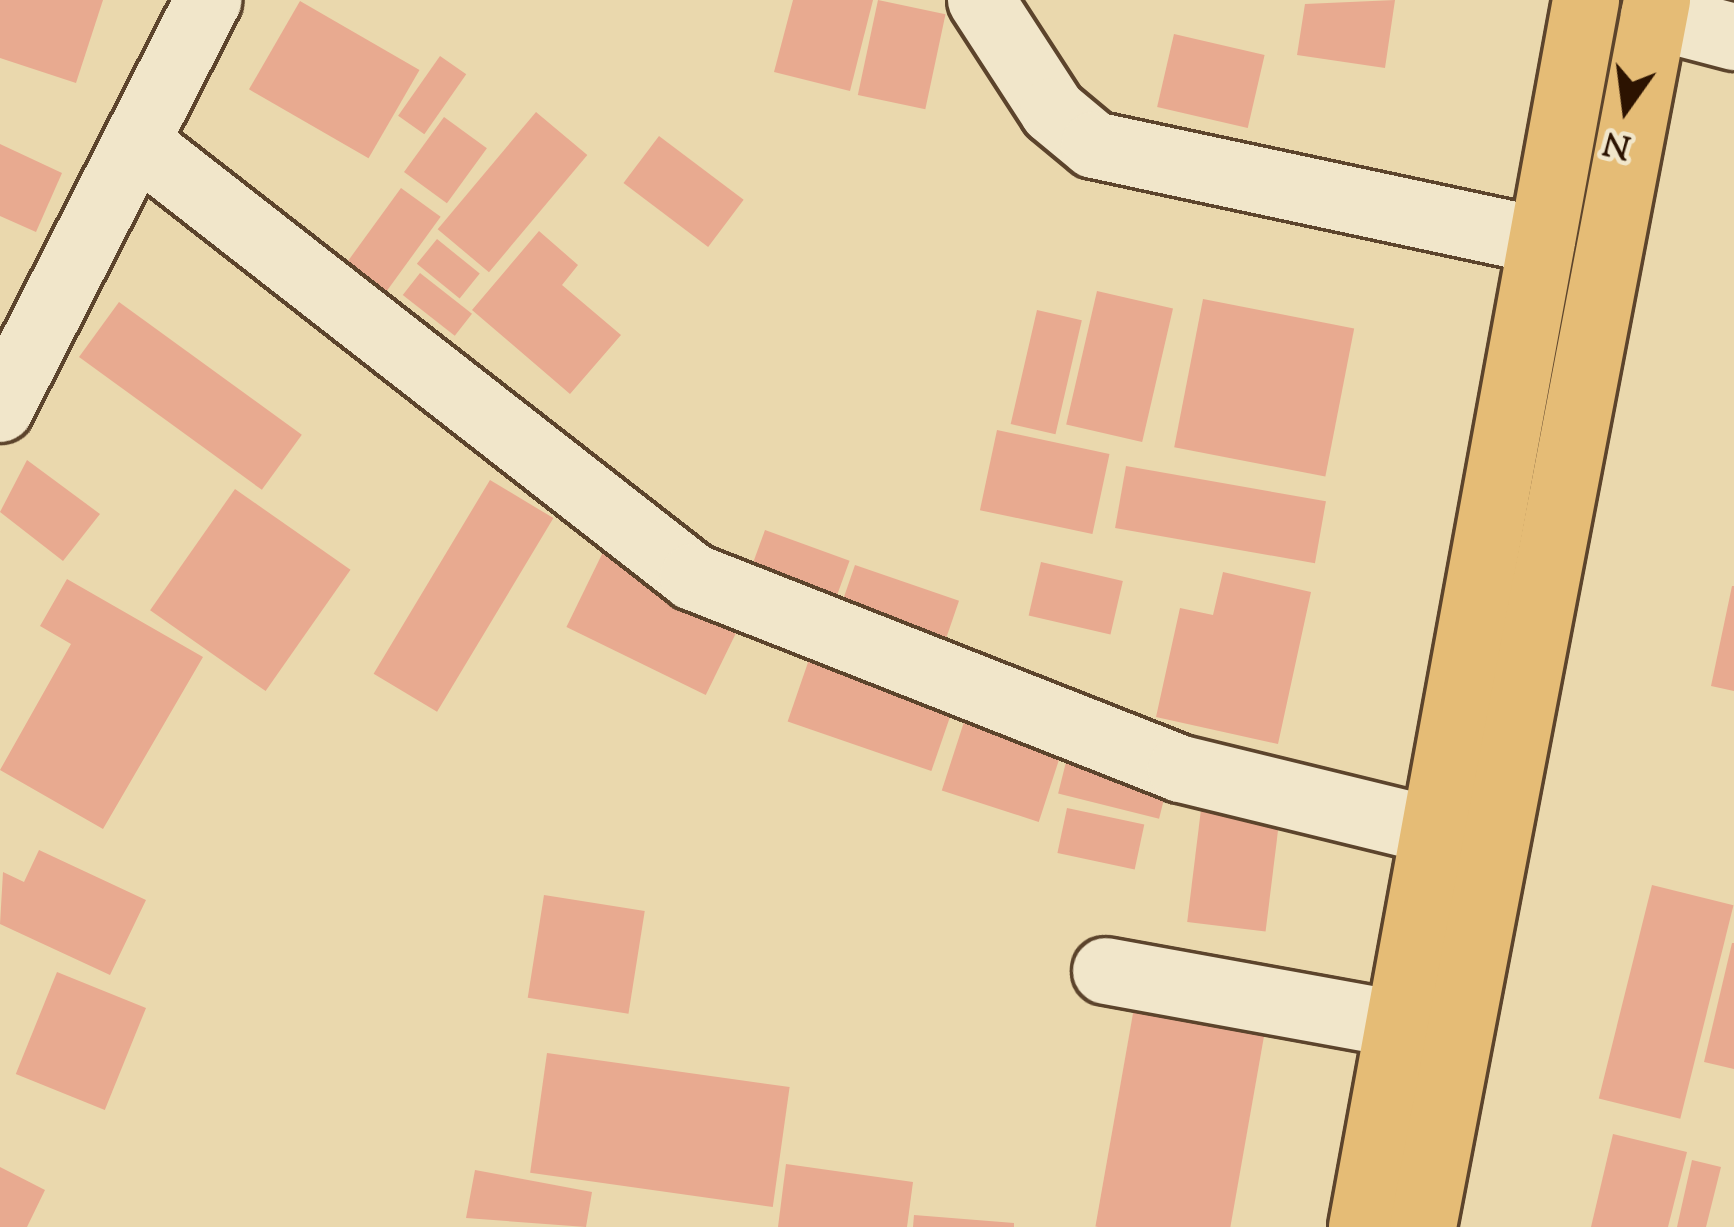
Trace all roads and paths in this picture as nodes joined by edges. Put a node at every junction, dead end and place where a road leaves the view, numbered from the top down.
1 (208, 0) edge
2 (981, 0) edge
3 (1586, 0) edge
4 (1656, 8) edge
5 (1734, 37) edge
6 (141, 146) junction
7 (1542, 241) junction
8 (0, 409) edge
9 (1435, 831) junction
10 (1106, 971) dead end
11 (1399, 1024) junction
12 (1362, 1227) edge
13 (1423, 1227) edge

1 - 6 street
2 - 7 street
3 - 7 main road
4 - 5 street
4 - 13 main road
6 - 8 street
6 - 9 street
7 - 9 main road
9 - 11 main road
10 - 11 street
11 - 12 main road

